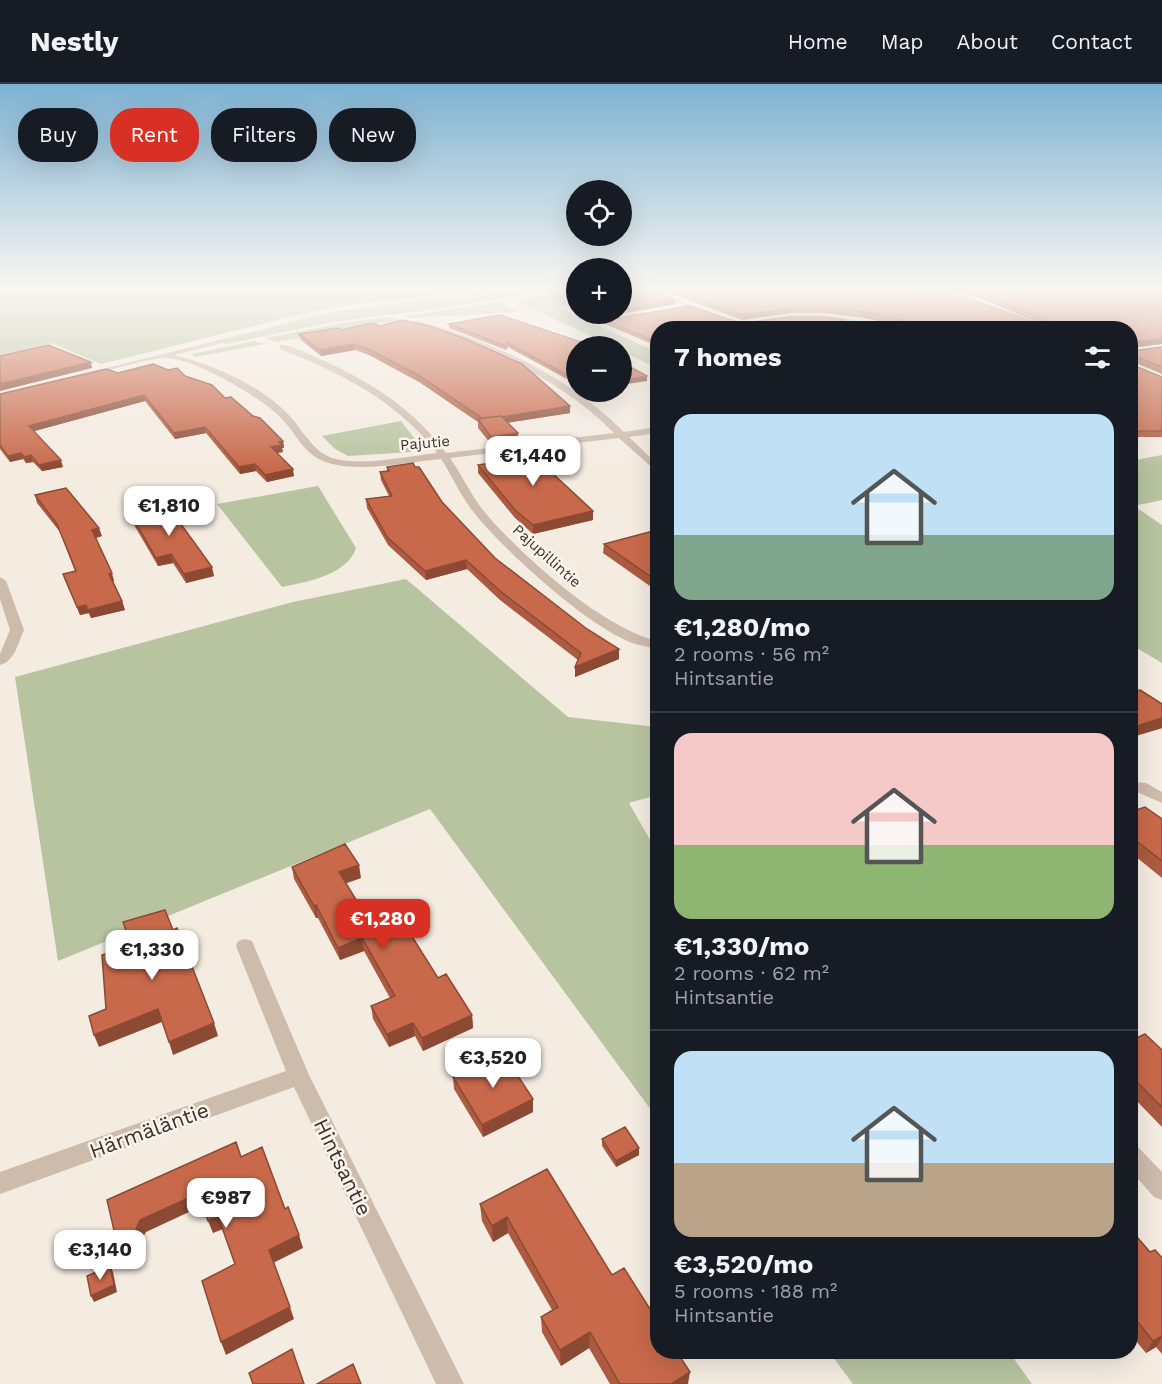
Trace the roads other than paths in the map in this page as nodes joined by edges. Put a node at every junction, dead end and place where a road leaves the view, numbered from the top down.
1 (192, 348) edge
2 (285, 348) edge
3 (485, 348) edge
4 (161, 355) junction
5 (82, 375) edge
6 (650, 431) edge
7 (622, 436) junction
8 (445, 457) junction
9 (650, 462) edge
10 (0, 581) edge
11 (650, 644) edge
12 (0, 661) edge
13 (1138, 787) edge
14 (1162, 798) edge
15 (245, 946) dead end
16 (299, 1076) junction
17 (1138, 1163) edge
18 (0, 1183) edge
19 (1162, 1189) edge
20 (450, 1384) edge

1 - 4 street
2 - 8 street, Pajupillintie
3 - 7 street
4 - 5 street
4 - 8 street, Pajutie
6 - 7 street, Pajutie
7 - 8 street, Pajutie
7 - 9 street
8 - 11 street, Pajupillintie
10 - 12 street
13 - 14 street
15 - 16 street, Hintsantie
16 - 18 street, Härmäläntie
16 - 20 street, Hintsantie
17 - 19 street

